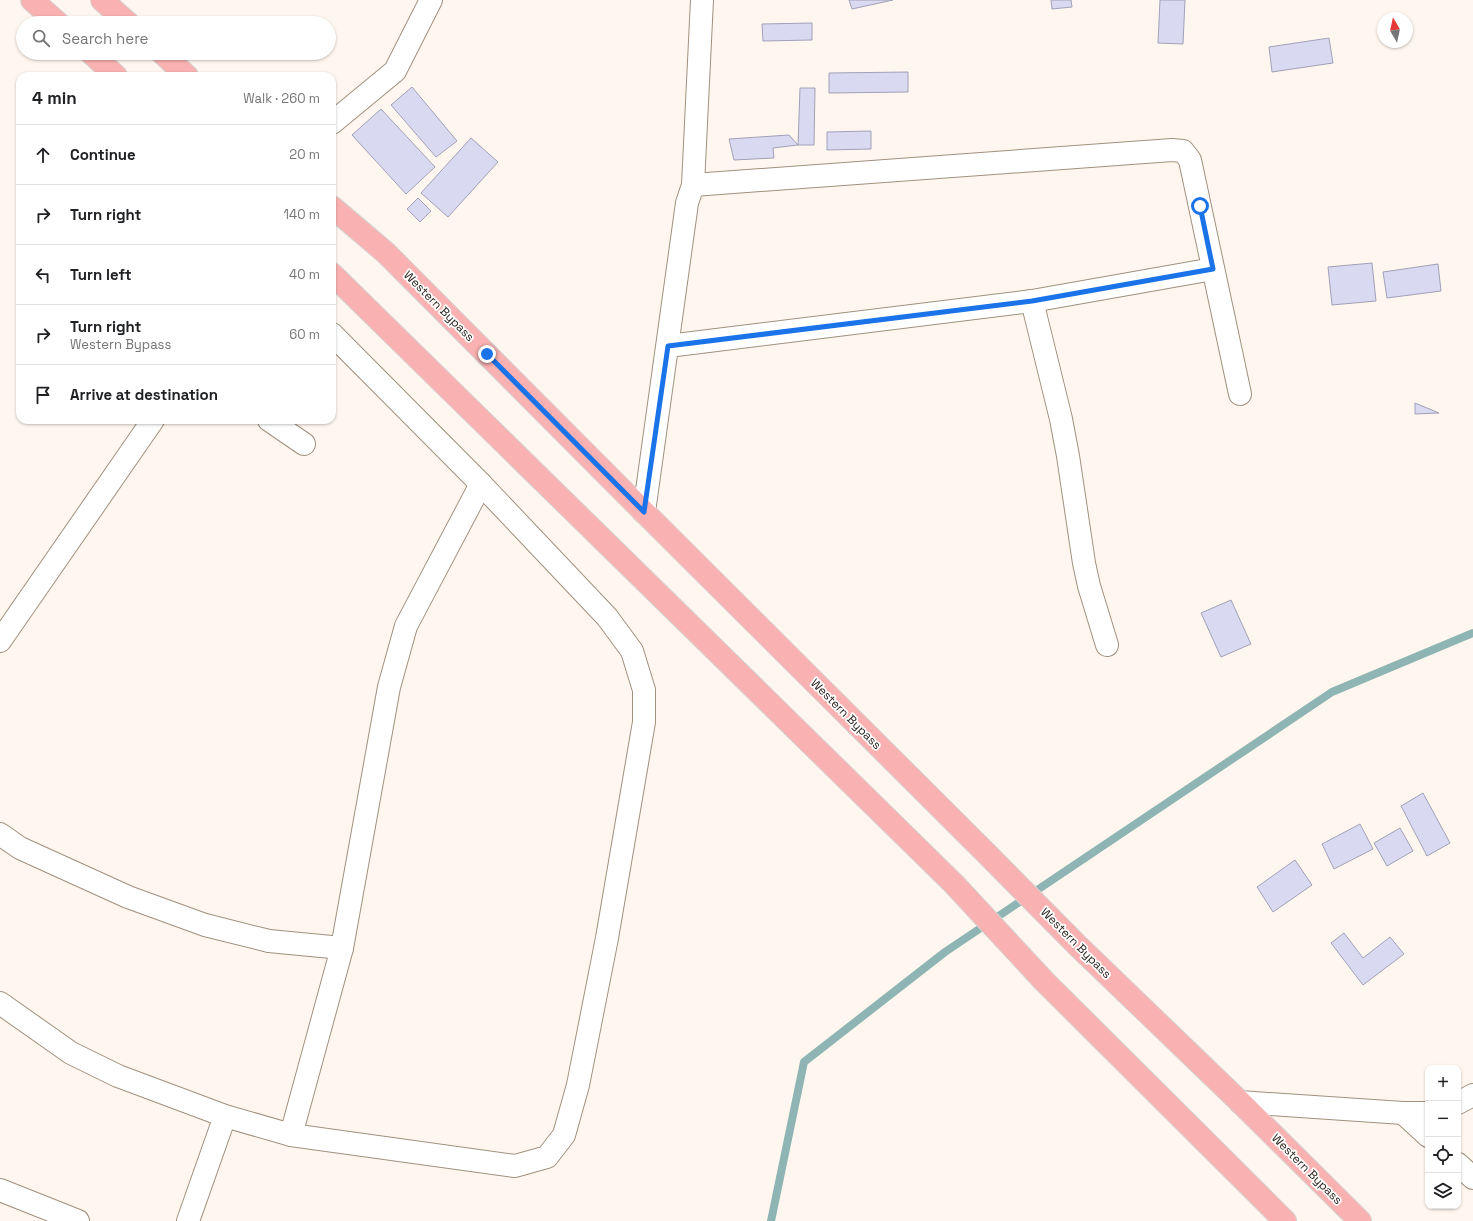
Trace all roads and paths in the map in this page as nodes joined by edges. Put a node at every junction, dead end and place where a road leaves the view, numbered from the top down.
1 (32, 0) edge
2 (102, 0) edge
3 (431, 0) edge
4 (702, 0) edge
5 (50, 16) edge
6 (120, 16) edge
7 (99, 60) edge
8 (169, 60) edge
9 (112, 72) edge
10 (182, 72) edge
11 (336, 120) edge
12 (693, 185) junction
13 (336, 210) edge
14 (1213, 269) junction
15 (336, 278) edge
16 (1032, 301) junction
17 (336, 338) edge
18 (668, 346) junction
19 (1240, 394) dead end
20 (150, 424) edge
21 (275, 424) edge
22 (304, 444) dead end
23 (481, 484) junction
24 (644, 512) junction
25 (0, 641) edge
26 (1107, 645) dead end
27 (0, 834) edge
28 (342, 948) junction
29 (0, 1003) edge
30 (1473, 1095) edge
31 (1461, 1101) edge
32 (1240, 1102) junction
33 (1403, 1113) junction
34 (1425, 1113) edge
35 (225, 1116) junction
36 (1425, 1133) edge
37 (291, 1135) junction
38 (1461, 1167) edge
39 (1473, 1178) edge
40 (0, 1190) edge
41 (78, 1221) edge
42 (188, 1221) edge
43 (1285, 1221) edge
44 (1360, 1221) edge

1 - 5 main road
2 - 6 main road
3 - 11 street
4 - 12 street
7 - 9 main road
8 - 10 main road
12 - 14 street
12 - 18 street
13 - 24 main road, Western Bypass
14 - 16 street
14 - 19 street
15 - 43 main road
16 - 18 street
16 - 26 street
17 - 23 street
18 - 24 street
20 - 25 street
21 - 22 street
23 - 28 street
23 - 37 street
24 - 32 main road, Western Bypass
27 - 28 street
28 - 37 street
29 - 35 street
30 - 31 street
32 - 33 street
32 - 44 main road, Western Bypass
33 - 34 street
33 - 36 street
35 - 37 street
35 - 42 street
38 - 39 street
40 - 41 street

